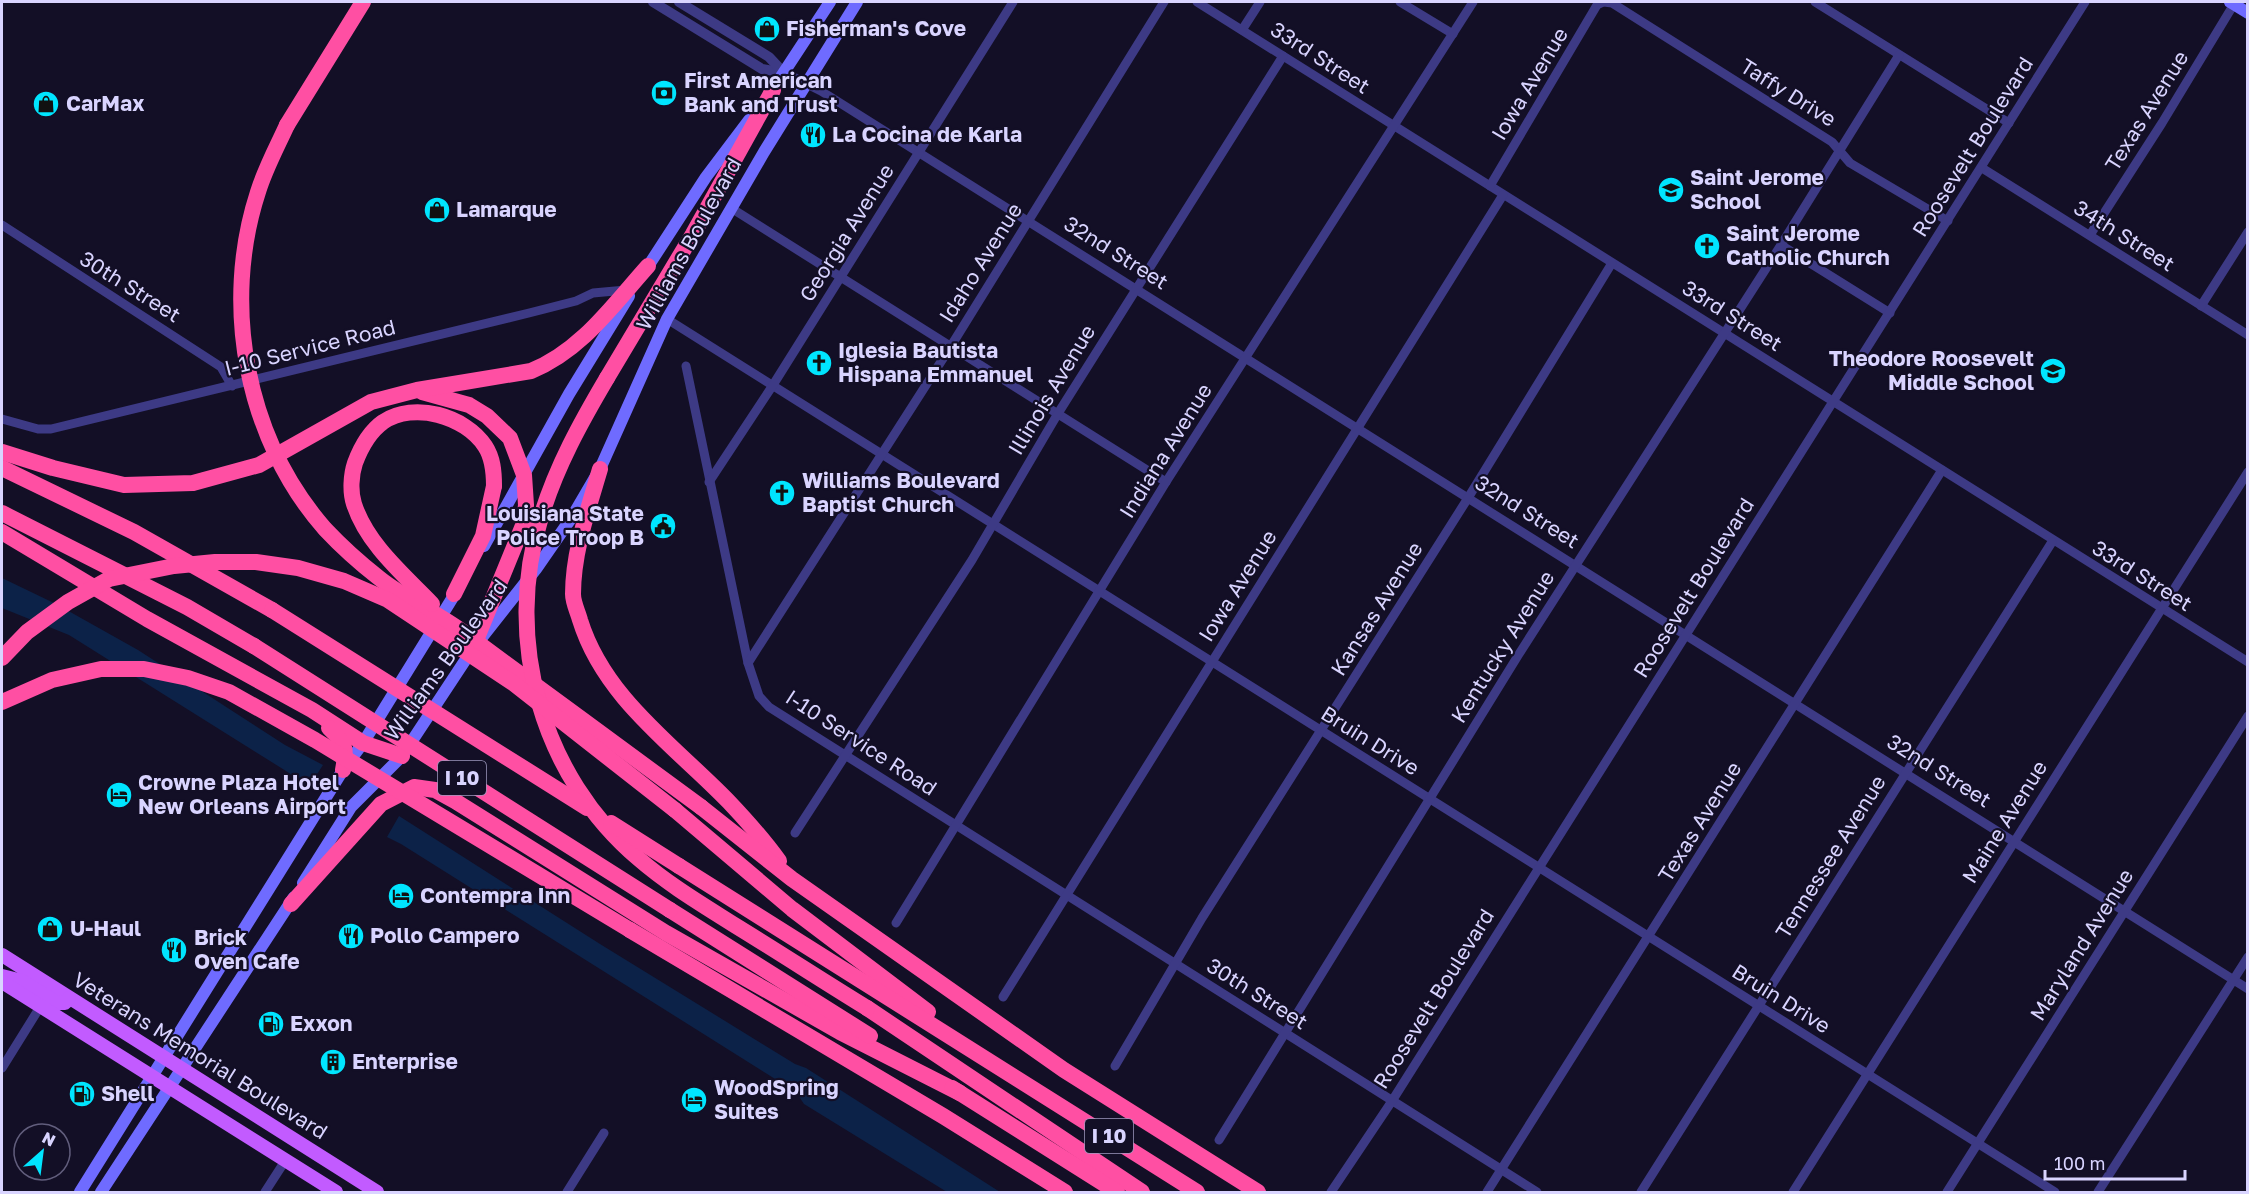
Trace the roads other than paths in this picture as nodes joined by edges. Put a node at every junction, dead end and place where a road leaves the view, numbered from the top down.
1 (363, 2) edge
2 (653, 2) edge
3 (679, 2) edge
4 (830, 2) edge
5 (857, 2) edge
6 (1013, 2) edge
7 (1164, 2) edge
8 (1197, 2) edge
9 (1260, 2) edge
10 (1400, 2) edge
11 (1473, 2) edge
12 (1604, 2) edge
13 (1815, 2) edge
14 (2085, 2) edge
15 (2232, 3) edge
16 (2247, 12) edge
17 (1242, 30) junction
18 (1453, 34) junction
19 (1899, 55) junction
20 (1283, 56) junction
21 (784, 73) junction
22 (805, 83) junction
23 (773, 90) junction
24 (2009, 123) junction
25 (1394, 126) junction
26 (1840, 150) junction
27 (919, 153) junction
28 (1982, 168) junction
29 (1491, 186) junction
30 (1503, 195) junction
31 (731, 208) junction
32 (1029, 221) junction
33 (1948, 221) junction
34 (2, 225) edge
35 (2247, 232) edge
36 (2090, 236) junction
37 (1781, 245) junction
38 (1612, 262) junction
39 (648, 266) junction
40 (842, 276) junction
41 (1136, 289) junction
42 (627, 290) junction
43 (2201, 306) junction
44 (1890, 313) junction
45 (667, 319) junction
46 (1725, 333) junction
47 (2247, 335) edge
48 (951, 346) junction
49 (1246, 358) junction
50 (686, 366) dead end
51 (773, 385) junction
52 (232, 386) junction
53 (417, 390) junction
54 (1833, 402) junction
55 (1057, 415) junction
56 (2, 419) edge
57 (1358, 429) junction
58 (2, 452) edge
59 (882, 453) junction
60 (2, 468) edge
61 (600, 469) junction
62 (1942, 470) junction
63 (2247, 472) edge
64 (524, 475) junction
65 (709, 482) junction
66 (1166, 482) junction
67 (1468, 498) junction
68 (2, 513) edge
69 (993, 524) junction
70 (2, 532) edge
71 (2052, 542) junction
72 (1575, 566) junction
73 (1100, 591) junction
74 (454, 594) junction
75 (2162, 609) junction
76 (452, 624) junction
77 (1686, 635) junction
78 (472, 650) junction
79 (2, 658) edge
80 (1211, 662) junction
81 (2247, 662) edge
82 (747, 663) junction
83 (2, 702) edge
84 (1796, 704) junction
85 (312, 710) junction
86 (2247, 716) edge
87 (1321, 732) junction
88 (363, 743) junction
89 (844, 755) junction
90 (402, 756) junction
91 (343, 770) junction
92 (1905, 773) junction
93 (1430, 800) junction
94 (957, 826) junction
95 (795, 833) dead end
96 (2014, 842) junction
97 (1538, 867) junction
98 (792, 879) junction
99 (1067, 896) junction
100 (291, 904) junction
101 (2124, 911) junction
102 (896, 923) dead end
103 (1650, 937) junction
104 (2, 955) edge
105 (2247, 957) edge
106 (1176, 964) junction
107 (2, 976) edge
108 (2233, 980) junction
109 (2, 982) edge
110 (2247, 989) edge
111 (1003, 997) dead end
112 (69, 998) junction
113 (1759, 1006) junction
114 (40, 1007) junction
115 (1286, 1033) junction
116 (164, 1059) junction
117 (1116, 1066) dead end
118 (2, 1068) edge
119 (181, 1070) junction
120 (1868, 1075) junction
121 (152, 1078) junction
122 (1020, 1080) junction
123 (168, 1088) junction
124 (960, 1093) junction
125 (1392, 1101) junction
126 (604, 1134) dead end
127 (1219, 1140) dead end
128 (1977, 1144) junction
129 (285, 1161) junction
130 (338, 1168) junction
131 (1501, 1170) junction
132 (309, 1176) junction
133 (80, 1192) edge
134 (101, 1192) edge
135 (265, 1192) edge
136 (336, 1192) edge
137 (377, 1192) edge
138 (567, 1192) edge
139 (1065, 1192) edge
140 (1117, 1192) edge
141 (1142, 1192) edge
142 (1197, 1192) edge
143 (1258, 1192) edge
144 (1331, 1192) edge
145 (1487, 1192) edge
146 (1537, 1192) edge
147 (1641, 1192) edge
148 (1793, 1192) edge
149 (1947, 1192) edge
150 (2055, 1192) edge
151 (2098, 1192) edge

1 - 76 highway, bridge
2 - 21 street, 32nd Street
3 - 21 street, 32nd Street
4 - 21 main road, Williams Boulevard
5 - 22 main road, Williams Boulevard
6 - 27 street, Georgia Avenue
7 - 32 street, Idaho Avenue
8 - 17 street, 33rd Street
9 - 17 street
10 - 18 street
11 - 18 street, Indiana Avenue
12 - 26 street, Taffy Drive
12 - 29 street, Iowa Avenue
13 - 19 street
14 - 24 street, Roosevelt Boulevard
15 - 16 main road
15 - 36 street, Texas Avenue
17 - 20 street, 33rd Street
18 - 25 street, Indiana Avenue
19 - 24 street
19 - 26 street, Kentucky Avenue
20 - 25 street, 33rd Street
20 - 41 street, Illinois Avenue
21 - 22 street, 32nd Street
21 - 23 main road, Williams Boulevard
22 - 27 street, 32nd Street
22 - 31 main road, Williams Boulevard
23 - 39 main road, Williams Boulevard
23 - 141 highway, bridge
24 - 28 street, Roosevelt Boulevard
25 - 29 street, 33rd Street
25 - 49 street, Indiana Avenue
26 - 33 street, Taffy Drive
26 - 37 street, Kentucky Avenue
27 - 32 street, 32nd Street
27 - 40 street, Georgia Avenue
28 - 33 street, Roosevelt Boulevard
28 - 36 street, 34th Street
29 - 30 street, 33rd Street
30 - 38 street, 33rd Street
30 - 57 street, Iowa Avenue
31 - 40 street
31 - 45 main road, Williams Boulevard
32 - 41 street, 32nd Street
32 - 48 street, Idaho Avenue
33 - 44 street, Roosevelt Boulevard
34 - 52 street, 30th Street
35 - 43 street
36 - 43 street, 34th Street
37 - 44 street
37 - 46 street, Kentucky Avenue
38 - 46 street, 33rd Street
38 - 67 street, Kansas Avenue
39 - 42 highway
39 - 64 main road, Williams Boulevard
40 - 48 street
40 - 51 street, Georgia Avenue
41 - 49 street, 32nd Street
41 - 55 street, Illinois Avenue
42 - 52 street, I-10 Service Road
42 - 53 highway
43 - 47 street, 34th Street
44 - 54 street, Roosevelt Boulevard
45 - 51 street, Bruin Drive
45 - 61 main road, Williams Boulevard
46 - 54 street, 33rd Street
46 - 72 street, Kentucky Avenue
48 - 55 street
48 - 59 street, Idaho Avenue
49 - 57 street, 32nd Street
49 - 66 street, Indiana Avenue
50 - 65 street, I-10 Service Road
51 - 59 street, Bruin Drive
51 - 65 street, Georgia Avenue
52 - 56 street, I-10 Service Road
53 - 58 highway
53 - 64 highway
54 - 62 street, 33rd Street
54 - 77 street, Roosevelt Boulevard
55 - 66 street
55 - 69 street, Illinois Avenue
57 - 67 street, 32nd Street
57 - 80 street, Iowa Avenue
59 - 69 street, Bruin Drive
59 - 82 street, Idaho Avenue
60 - 122 highway, I 10, bridge
61 - 78 main road, Williams Boulevard
61 - 98 highway
62 - 71 street, 33rd Street
62 - 84 street, Texas Avenue
63 - 75 street, Maine Avenue
64 - 74 main road, Williams Boulevard
64 - 78 highway
65 - 82 street, I-10 Service Road
66 - 73 street, Indiana Avenue
67 - 72 street, 32nd Street
67 - 87 street, Kansas Avenue
68 - 124 highway, I 10, bridge
69 - 73 street, Bruin Drive
69 - 89 street, Illinois Avenue
70 - 85 highway
71 - 75 street, 33rd Street
71 - 92 street, Tennessee Avenue
72 - 77 street, 32nd Street
72 - 93 street, Kentucky Avenue
73 - 80 street, Bruin Drive
73 - 94 street, Indiana Avenue
74 - 76 highway, bridge
74 - 88 main road, Williams Boulevard
75 - 81 street, 33rd Street
75 - 96 street, Maine Avenue
76 - 98 highway, bridge
77 - 84 street, 32nd Street
77 - 97 street, Roosevelt Boulevard
78 - 90 main road, Williams Boulevard
79 - 122 highway, bridge
80 - 87 street, Bruin Drive
80 - 99 street, Iowa Avenue
82 - 89 street, I-10 Service Road
83 - 139 highway, bridge
84 - 92 street, 32nd Street
84 - 103 street, Texas Avenue
85 - 88 highway
85 - 91 highway
86 - 101 street, Maryland Avenue
87 - 93 street, Bruin Drive
87 - 106 street, Kansas Avenue
88 - 90 highway
88 - 91 main road, Williams Boulevard
89 - 94 street, I-10 Service Road
89 - 95 street, Illinois Avenue
90 - 100 main road, Williams Boulevard
91 - 116 main road, Williams Boulevard
92 - 96 street, 32nd Street
92 - 113 street, Tennessee Avenue
93 - 97 street, Bruin Drive
93 - 115 street, Kentucky Avenue
94 - 99 street, 30th Street
94 - 102 street, Indiana Avenue
96 - 101 street, 32nd Street
96 - 120 street, Maine Avenue
97 - 103 street, Bruin Drive
97 - 125 street, Roosevelt Boulevard
98 - 143 highway
99 - 106 street, 30th Street
99 - 111 street, Iowa Avenue
100 - 119 main road, Williams Boulevard
100 - 124 highway
101 - 108 street, 32nd Street
101 - 128 street, Maryland Avenue
103 - 113 street, Bruin Drive
103 - 131 street, Texas Avenue
104 - 112 main road, Veterans Memorial Boulevard
105 - 108 street
106 - 115 street, 30th Street
106 - 117 street, Kansas Avenue
107 - 112 main road
108 - 110 street, 32nd Street
108 - 151 street
109 - 114 main road, Veterans Memorial Boulevard
112 - 116 main road, Veterans Memorial Boulevard
113 - 120 street, Bruin Drive
113 - 147 street, Tennessee Avenue
114 - 118 street
114 - 121 main road, Veterans Memorial Boulevard
115 - 125 street, 30th Street
115 - 127 street, Kentucky Avenue
116 - 119 main road, Veterans Memorial Boulevard
116 - 121 main road, Williams Boulevard
119 - 123 main road, Williams Boulevard
119 - 130 main road, Veterans Memorial Boulevard
120 - 128 street, Bruin Drive
120 - 148 street, Maine Avenue
121 - 123 main road, Veterans Memorial Boulevard
121 - 133 main road, Williams Boulevard
122 - 142 highway, I 10
123 - 129 main road, Veterans Memorial Boulevard
123 - 134 main road, Williams Boulevard
124 - 140 highway, I 10
125 - 131 street, 30th Street
125 - 144 street, Roosevelt Boulevard
126 - 138 street
128 - 149 street, Maryland Avenue
128 - 150 street, Bruin Drive
129 - 132 main road, Veterans Memorial Boulevard
129 - 135 street
130 - 132 main road
130 - 137 main road, Veterans Memorial Boulevard
131 - 145 street, Texas Avenue
131 - 146 street, 30th Street
132 - 136 main road, Veterans Memorial Boulevard

